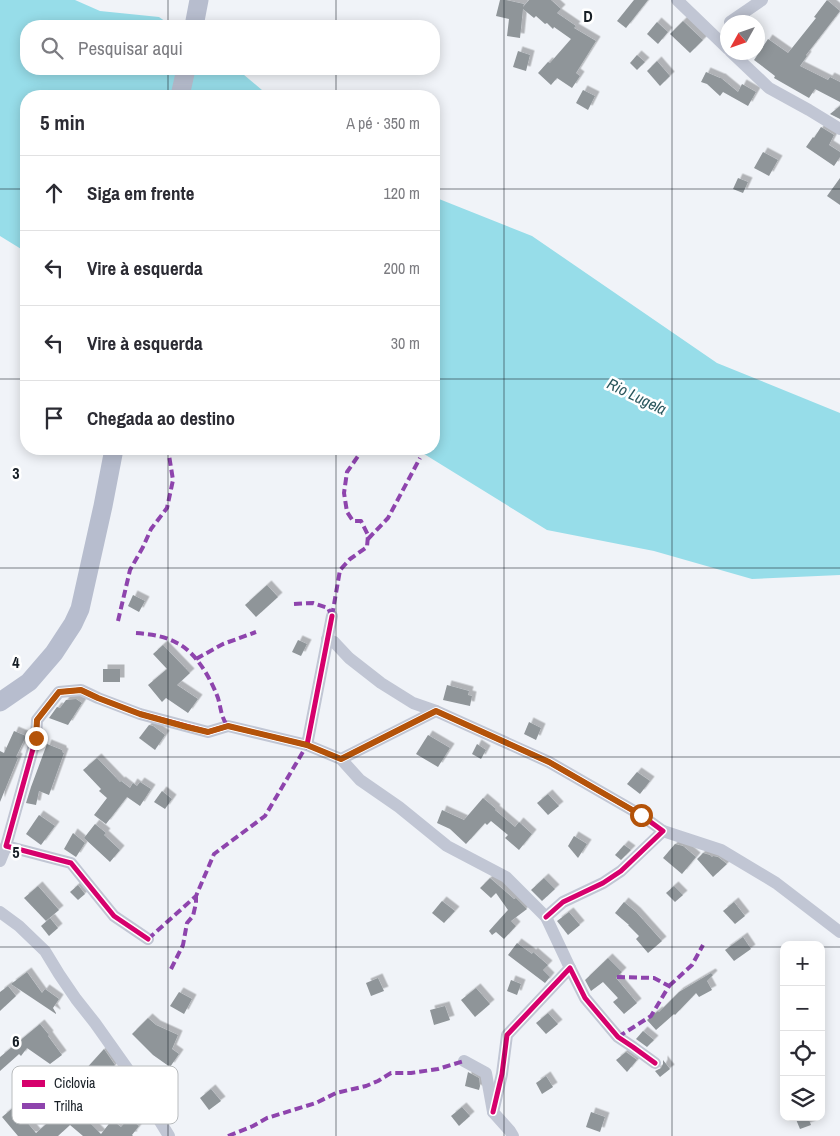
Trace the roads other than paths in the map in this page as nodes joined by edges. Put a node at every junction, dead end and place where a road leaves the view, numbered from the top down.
1 (199, 0) edge
2 (677, 0) edge
3 (762, 0) edge
4 (740, 15) edge
5 (195, 20) edge
6 (720, 29) edge
7 (712, 35) junction
8 (720, 42) edge
9 (739, 60) edge
10 (185, 75) edge
11 (181, 90) edge
12 (840, 129) edge
13 (113, 455) edge
14 (332, 616) dead end
15 (327, 639) junction
16 (0, 702) edge
17 (436, 711) junction
18 (307, 745) junction
19 (341, 759) junction
20 (663, 831) junction
21 (6, 846) junction
22 (0, 862) edge
23 (0, 912) edge
24 (546, 917) junction
25 (840, 932) edge
26 (148, 939) dead end
27 (570, 968) junction
28 (464, 1061) dead end
29 (655, 1063) dead end
30 (126, 1066) edge
31 (493, 1112) junction
32 (162, 1124) edge
33 (169, 1136) edge
34 (513, 1136) edge

1 - 5 main road
2 - 7 street
3 - 4 street
6 - 7 street
7 - 8 street
9 - 12 street
10 - 11 main road
13 - 16 main road
14 - 15 street
15 - 17 street
15 - 18 street
17 - 19 street
17 - 20 street
18 - 19 street
18 - 21 street
19 - 24 street
20 - 24 street
20 - 25 street
21 - 22 street
21 - 26 street
23 - 30 street
24 - 27 street
27 - 29 street
27 - 31 street
28 - 31 street
31 - 34 street
32 - 33 street

